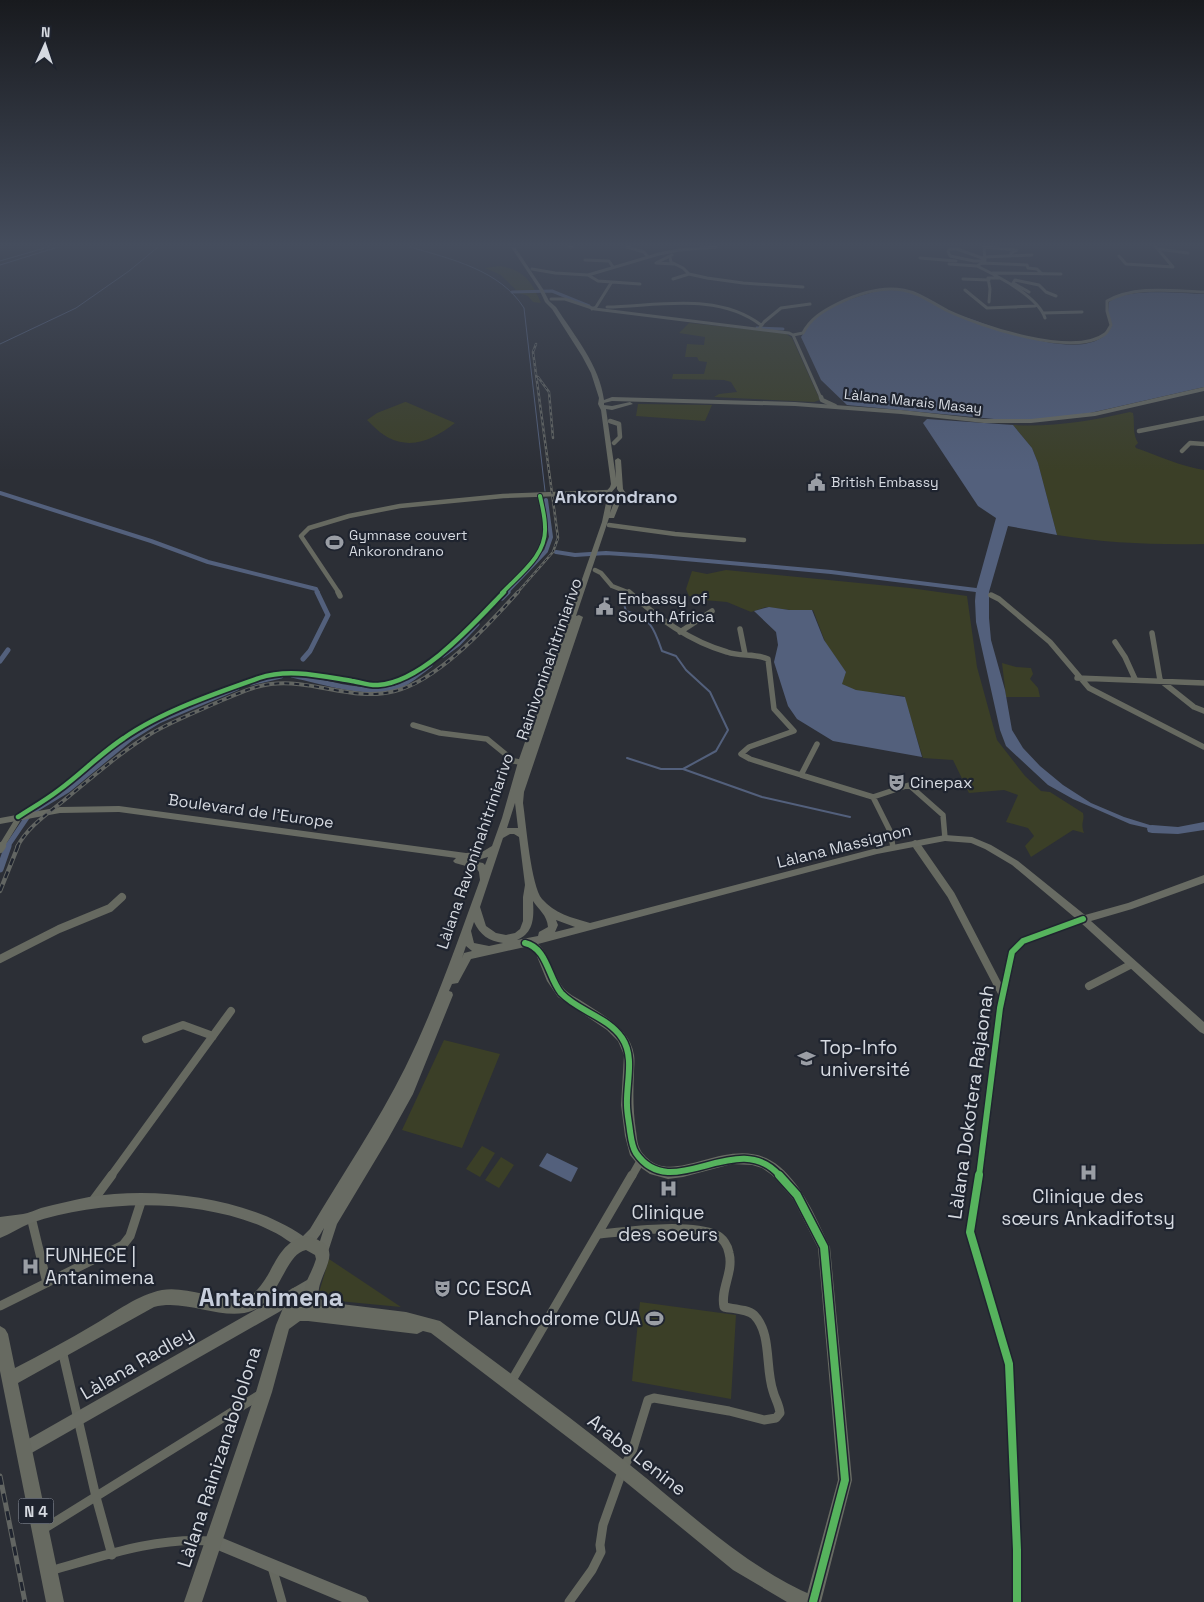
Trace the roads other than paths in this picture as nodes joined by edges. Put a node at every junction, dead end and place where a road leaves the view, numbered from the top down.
1 (564, 322) edge
2 (565, 322) edge
3 (705, 322) edge
4 (753, 322) edge
5 (767, 322) edge
6 (809, 322) edge
7 (980, 322) edge
8 (1110, 322) edge
9 (760, 328) junction
10 (793, 335) junction
11 (1204, 390) edge
12 (615, 400) junction
13 (822, 400) junction
14 (603, 404) junction
15 (811, 405) junction
16 (835, 406) junction
17 (617, 407) junction
18 (1204, 418) edge
19 (952, 419) junction
20 (1138, 431) dead end
21 (1204, 444) edge
22 (1182, 451) dead end
23 (609, 494) junction
24 (621, 495) junction
25 (540, 496) junction
26 (609, 525) junction
27 (744, 540) dead end
28 (597, 553) junction
29 (595, 570) junction
30 (991, 595) dead end
31 (340, 596) dead end
32 (712, 611) dead end
33 (740, 629) dead end
34 (680, 632) junction
35 (1152, 633) dead end
36 (1115, 642) dead end
37 (745, 654) junction
38 (1077, 678) junction
39 (1135, 680) junction
40 (1160, 680) junction
41 (1204, 683) edge
42 (1204, 711) edge
43 (413, 725) dead end
44 (817, 744) dead end
45 (1204, 747) edge
46 (525, 763) junction
47 (802, 775) junction
48 (873, 797) junction
49 (508, 813) junction
50 (48, 814) junction
51 (20, 818) junction
52 (520, 818) junction
53 (0, 821) edge
54 (0, 825) edge
55 (523, 835) junction
56 (500, 836) junction
57 (945, 838) junction
58 (915, 843) junction
59 (495, 848) junction
60 (893, 848) junction
61 (0, 849) edge
62 (1204, 873) edge
63 (1204, 878) edge
64 (484, 882) junction
65 (530, 888) junction
66 (122, 897) dead end
67 (475, 906) junction
68 (1113, 910) junction
69 (1100, 914) junction
70 (552, 916) junction
71 (1083, 919) junction
72 (591, 926) junction
73 (468, 928) junction
74 (1101, 936) junction
75 (545, 938) junction
76 (525, 943) junction
77 (498, 948) junction
78 (540, 952) junction
79 (0, 959) edge
80 (1132, 964) junction
81 (1089, 986) dead end
82 (1002, 995) junction
83 (231, 1011) dead end
84 (1204, 1029) edge
85 (213, 1036) junction
86 (146, 1039) dead end
87 (641, 1160) junction
88 (142, 1199) junction
89 (92, 1202) junction
90 (26, 1219) junction
91 (0, 1223) edge
92 (0, 1232) edge
93 (600, 1234) junction
94 (304, 1244) junction
95 (322, 1254) junction
96 (314, 1282) junction
97 (47, 1283) junction
98 (296, 1294) junction
99 (0, 1306) edge
100 (246, 1314) junction
101 (308, 1314) junction
102 (283, 1325) junction
103 (0, 1334) edge
104 (444, 1334) junction
105 (62, 1350) junction
106 (9, 1379) junction
107 (511, 1384) junction
108 (264, 1392) junction
109 (77, 1420) junction
110 (23, 1450) junction
111 (623, 1470) junction
112 (96, 1497) junction
113 (40, 1531) junction
114 (214, 1541) junction
115 (112, 1555) junction
116 (271, 1565) junction
117 (49, 1571) junction
118 (55, 1602) edge
119 (193, 1602) edge
120 (282, 1602) edge
121 (362, 1602) edge
122 (569, 1602) edge
123 (808, 1602) edge
124 (813, 1602) edge
125 (1017, 1602) edge

1 - 14 main road, Làlana Ravoninahitriniarivo
2 - 12 main road
3 - 9 street
4 - 9 street
5 - 9 street
6 - 10 street
7 - 8 street
9 - 10 street
10 - 13 street
11 - 19 main road, Làlana Marais Masay
12 - 14 main road, Làlana Marais Masay
12 - 15 main road, Làlana Marais Masay
12 - 17 main road
13 - 15 street
13 - 16 street
14 - 17 main road, Làlana Marais Masay
14 - 23 main road, Làlana Ravoninahitriniarivo
15 - 16 main road, Làlana Marais Masay
16 - 19 main road, Làlana Marais Masay
17 - 19 main road, Làlana Marais Masay
17 - 24 main road
18 - 20 street
21 - 22 street
23 - 24 main road
23 - 25 street
23 - 28 main road, Làlana Ravoninahitriniarivo
24 - 26 main road, Làlana Ravoninahitriniarivo
25 - 31 street
25 - 51 street
26 - 27 street
26 - 28 main road, Làlana Ravoninahitriniarivo
28 - 29 main road, Rainivoninahitriniarivo
28 - 46 main road, Làlana Ravoninahitriniarivo
29 - 34 street
29 - 46 main road, Rainivoninahitriniarivo
30 - 38 street
32 - 34 street
33 - 37 street
34 - 37 street
35 - 40 street
36 - 39 street
37 - 47 street
38 - 39 street
38 - 45 street
39 - 40 street
40 - 41 street
40 - 42 street
43 - 46 street
44 - 47 street
46 - 49 main road, Làlana Ravoninahitriniarivo
46 - 52 main road, Rainivoninahitriniarivo
47 - 48 street
48 - 57 street
48 - 60 street
49 - 52 main road
49 - 56 main road, Làlana Ravoninahitriniarivo
50 - 51 main road, Boulevard de l'Europe
50 - 59 main road, Boulevard de l'Europe
50 - 64 main road, Boulevard de l'Europe
51 - 53 main road, Boulevard de l'Europe
51 - 54 main road, Boulevard de l'Europe
51 - 61 street
52 - 55 main road, Rainivoninahitriniarivo
55 - 56 main road
55 - 65 main road, Rainivoninahitriniarivo
56 - 59 main road, Làlana Ravoninahitriniarivo
57 - 58 main road, Làlana Massignon
57 - 71 main road, Làlana Massignon
58 - 60 main road, Làlana Massignon
58 - 82 street
59 - 64 main road, Làlana Ravoninahitriniarivo
60 - 72 main road, Làlana Massignon
62 - 68 main road
63 - 68 main road
64 - 67 main road, Làlana Ravoninahitriniarivo
65 - 67 main road, Rainivoninahitriniarivo
65 - 70 main road
66 - 79 street
67 - 73 main road, Làlana Ravoninahitriniarivo
68 - 69 main road
69 - 71 main road
69 - 74 main road
70 - 72 main road
70 - 75 main road
70 - 77 main road, Làlana Ravoninahitriniarivo
71 - 74 main road, Làlana Massignon
71 - 82 street, Làlana Dokotera Rajaonah
72 - 75 main road, Làlana Massignon
73 - 77 main road
73 - 94 main road, Làlana Ravoninahitriniarivo
74 - 80 main road, Làlana Massignon
75 - 76 main road, Làlana Massignon
75 - 78 main road
76 - 77 main road, Làlana Massignon
76 - 78 main road
77 - 95 main road, Làlana Ravoninahitriniarivo
78 - 87 main road
80 - 81 street
80 - 84 main road, Làlana Massignon
82 - 125 street, Làlana Dokotera Rajaonah
83 - 85 street
85 - 86 street
85 - 89 street
87 - 93 street
87 - 124 main road
88 - 89 main road
88 - 94 main road
88 - 97 street
89 - 90 main road
90 - 91 main road
90 - 92 main road
90 - 97 street
93 - 107 street
93 - 111 street
94 - 95 main road
94 - 100 main road
95 - 96 main road
96 - 98 main road
96 - 104 main road
97 - 99 street
98 - 100 main road, Làlana Radley
98 - 101 main road
98 - 102 main road, Làlana Rainizanabololona
100 - 105 main road
100 - 109 main road, Làlana Radley
101 - 102 main road
101 - 104 main road
102 - 108 main road, Làlana Rainizanabololona
103 - 106 main road, N 4
104 - 107 main road, Arabe Lenine
105 - 106 main road
105 - 109 street
106 - 110 main road, N 4
107 - 111 main road, Arabe Lenine
108 - 112 street
108 - 114 main road, Làlana Rainizanabololona
109 - 110 main road, Làlana Radley
109 - 112 street
110 - 113 main road, N 4
111 - 122 street
111 - 123 main road, Arabe Lenine
112 - 113 street
112 - 115 street
113 - 117 main road, N 4
114 - 115 street
114 - 116 main road
114 - 119 main road, Làlana Rainizanabololona
115 - 117 street
116 - 120 street
116 - 121 main road
117 - 118 main road, N 4

